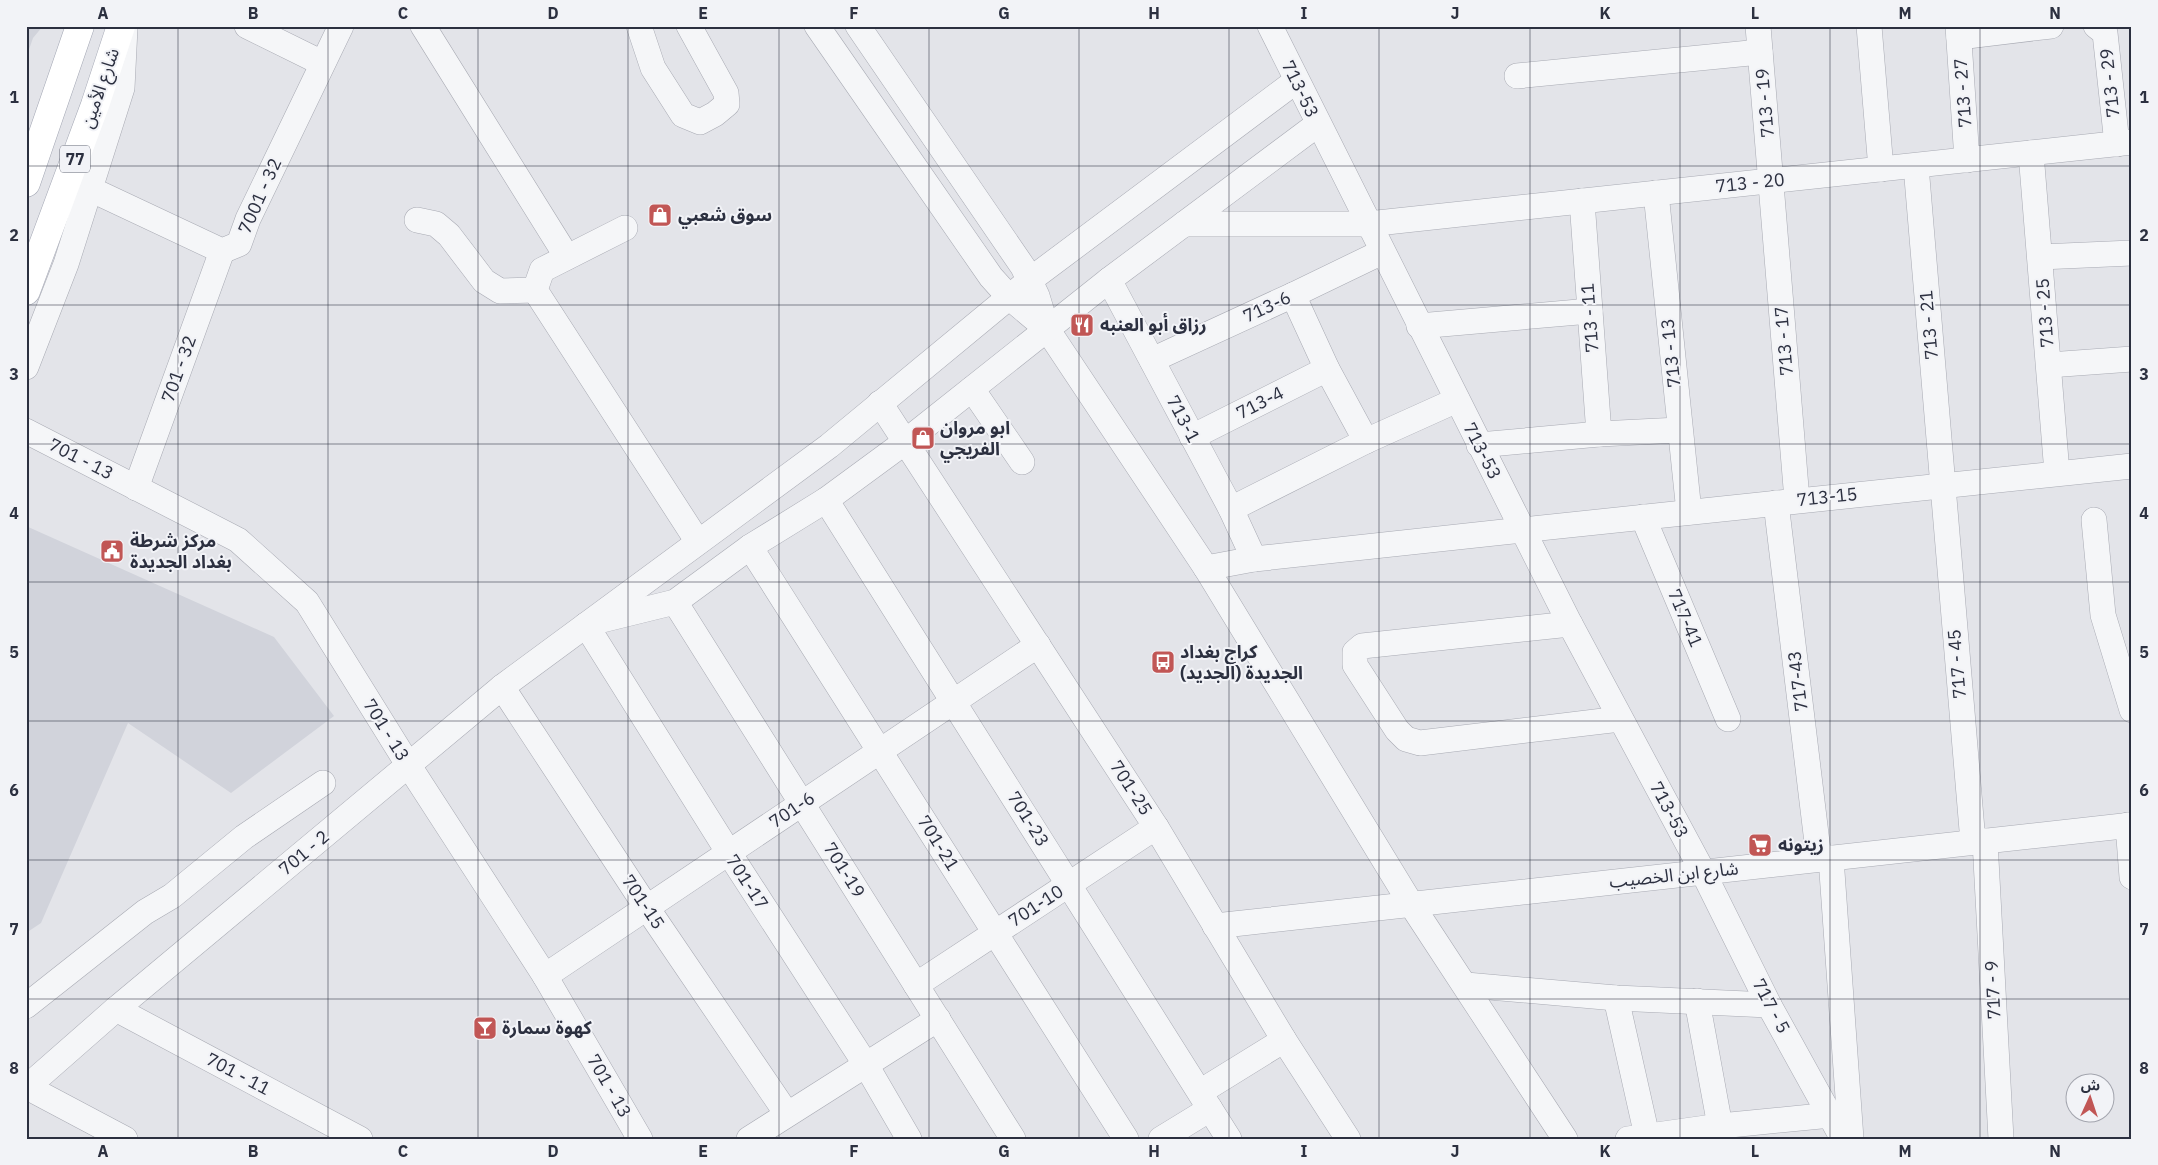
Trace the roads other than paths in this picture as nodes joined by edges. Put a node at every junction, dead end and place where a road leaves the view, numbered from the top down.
1 (80, 26) edge
2 (121, 26) edge
3 (126, 26) edge
4 (247, 26) edge
5 (341, 26) edge
6 (423, 26) edge
7 (639, 26) edge
8 (689, 26) edge
9 (816, 26) edge
10 (858, 26) edge
11 (1270, 26) edge
12 (1758, 26) edge
13 (1869, 26) edge
14 (2051, 26) edge
15 (2096, 26) edge
16 (1959, 32) edge
17 (1760, 52) junction
18 (322, 63) junction
19 (1517, 76) dead end
20 (1296, 81) junction
21 (1318, 124) junction
22 (2124, 143) edge
23 (2031, 153) junction
24 (1967, 160) junction
25 (1916, 166) junction
26 (1881, 169) junction
27 (29, 170) edge
28 (1771, 181) junction
29 (90, 189) junction
30 (1656, 193) junction
31 (1582, 201) junction
32 (417, 220) dead end
33 (1184, 224) junction
34 (1368, 224) junction
35 (625, 228) dead end
36 (222, 251) junction
37 (1382, 252) junction
38 (2132, 253) edge
39 (567, 257) junction
40 (2040, 257) junction
41 (1030, 280) junction
42 (1109, 280) junction
43 (535, 290) junction
44 (26, 291) edge
45 (1293, 295) junction
46 (1009, 297) junction
47 (1590, 311) junction
48 (1419, 326) junction
49 (1047, 329) junction
50 (2132, 359) edge
51 (1152, 360) junction
52 (2049, 365) junction
53 (26, 367) edge
54 (1328, 369) junction
55 (972, 389) junction
56 (1457, 400) junction
57 (880, 403) junction
58 (1679, 430) junction
59 (26, 431) edge
60 (1599, 434) junction
61 (1192, 437) junction
62 (1366, 441) junction
63 (905, 442) junction
64 (1479, 445) junction
65 (1022, 462) dead end
66 (2132, 466) edge
67 (2057, 473) junction
68 (1942, 485) junction
69 (136, 488) junction
70 (826, 500) junction
71 (1786, 502) junction
72 (1231, 509) junction
73 (1689, 512) junction
74 (1643, 517) junction
75 (2094, 520) dead end
76 (1522, 530) junction
77 (698, 542) junction
78 (750, 547) junction
79 (1254, 560) junction
80 (1206, 568) junction
81 (675, 602) junction
82 (586, 624) junction
83 (1570, 624) junction
84 (1038, 645) junction
85 (502, 687) junction
86 (954, 702) junction
87 (2132, 710) edge
88 (1620, 719) junction
89 (1728, 719) dead end
90 (880, 751) junction
91 (409, 766) junction
92 (322, 783) dead end
93 (802, 804) junction
94 (2130, 825) edge
95 (1156, 827) junction
96 (1979, 842) junction
97 (729, 853) junction
98 (1825, 858) junction
99 (1703, 872) junction
100 (2132, 877) edge
101 (1069, 884) junction
102 (1412, 904) junction
103 (647, 908) junction
104 (1215, 926) junction
105 (995, 933) junction
106 (545, 976) junction
107 (916, 985) junction
108 (1466, 985) junction
109 (1616, 998) junction
110 (1697, 1001) junction
111 (1769, 1005) junction
112 (26, 1006) edge
113 (116, 1009) junction
114 (938, 1019) junction
115 (1284, 1040) junction
116 (866, 1065) junction
117 (27, 1087) edge
118 (1205, 1100) junction
119 (787, 1114) junction
120 (1831, 1115) junction
121 (1720, 1126) junction
122 (1637, 1137) edge
123 (125, 1139) edge
124 (360, 1139) edge
125 (640, 1139) edge
126 (748, 1139) edge
127 (909, 1139) edge
128 (1013, 1139) edge
129 (1126, 1139) edge
130 (1162, 1139) edge
131 (1229, 1139) edge
132 (1348, 1139) edge
133 (1565, 1139) edge
134 (1843, 1139) edge
135 (1851, 1139) edge
136 (2001, 1139) edge

1 - 27 main road, 77
2 - 44 main road, شارع الأمين / 77
3 - 29 street
4 - 18 street
5 - 18 street, 7001 - 32
6 - 39 street
7 - 8 street
9 - 46 street
10 - 41 street
11 - 20 street, 713-53
12 - 17 street, 713 - 19
13 - 26 street
14 - 16 street
15 - 22 street, 713 - 29
16 - 24 street, 713 - 27
17 - 19 street
17 - 28 street, 713 - 19
18 - 36 street, 7001 - 32
20 - 21 street, 713-53
20 - 41 street, 701 - 2
21 - 33 street
21 - 34 street, 713-53
22 - 23 street, 713 - 20
23 - 24 street, 713 - 20
23 - 40 street, 713 - 25
24 - 25 street, 713 - 20
25 - 26 street, 713 - 20
25 - 68 street, 713 - 21
26 - 28 street, 713 - 20
28 - 30 street, 713 - 20
28 - 71 street, 713 - 17
29 - 36 street, 7001 - 32
29 - 53 street
30 - 31 street, 713 - 20
30 - 58 street, 713 - 13
31 - 34 street, 713 - 20
31 - 47 street, 713 - 11
32 - 43 street
33 - 34 street, 713 - 20
33 - 42 street
34 - 37 street, 713-53
35 - 39 street
36 - 69 street, 701 - 32
37 - 45 street, 713-6
37 - 48 street, 713-53
38 - 40 street
39 - 43 street
40 - 52 street, 713 - 25
41 - 46 street, 701 - 2
41 - 49 street
42 - 49 street
42 - 51 street, 713-1
43 - 77 street
45 - 51 street, 713-6
45 - 54 street
46 - 49 street
46 - 57 street, 701 - 2
47 - 48 street
47 - 60 street, 713 - 11
48 - 56 street, 713-53
49 - 55 street
49 - 80 street
50 - 52 street
51 - 61 street, 713-1
52 - 67 street, 713 - 25
54 - 61 street, 713-4
54 - 62 street
55 - 63 street
55 - 65 street
56 - 62 street
56 - 64 street, 713-53
57 - 63 street, 701-25
57 - 77 street, 701 - 2
58 - 60 street
58 - 73 street, 713 - 13
59 - 69 street, 701 - 13
60 - 64 street
61 - 72 street, 713-1
62 - 72 street
63 - 70 street
63 - 84 street, 701-25
64 - 76 street, 713-53
66 - 67 street, 713-15
67 - 68 street, 713-15
68 - 71 street, 713-15
68 - 96 street, 717 - 45
69 - 91 street, 701 - 13
70 - 78 street
70 - 86 street, 701-23
71 - 73 street, 713-15
71 - 98 street, 717-43
72 - 79 street, 713-1
73 - 74 street, 713-15
74 - 76 street, 713-15
74 - 89 street, 717-41
75 - 87 street
76 - 79 street, 713-15
76 - 83 street, 713-53
77 - 82 street, 701 - 2
78 - 81 street
78 - 90 street, 701-21
79 - 80 street, 713-15
80 - 102 street
81 - 82 street
81 - 93 street, 701-19
82 - 85 street, 701 - 2
82 - 97 street, 701-17
83 - 88 street, 713-53
83 - 88 street
84 - 86 street, 701-6
84 - 95 street, 701-25
85 - 91 street, 701 - 2
85 - 103 street, 701-15
86 - 90 street, 701-6
86 - 101 street, 701-23
88 - 99 street, 713-53
90 - 93 street, 701-6
90 - 105 street, 701-21
91 - 106 street, 701 - 13
91 - 113 street, 701 - 2
92 - 112 street
93 - 97 street, 701-6
93 - 107 street, 701-19
94 - 96 street, شارع ابن الخصيب
94 - 100 street
95 - 101 street, 701-10
95 - 104 street, 701-25
96 - 98 street, شارع ابن الخصيب
96 - 136 street, 717 - 9
97 - 103 street, 701-6
97 - 116 street, 701-17
98 - 99 street, شارع ابن الخصيب
98 - 135 street, 717-43
99 - 102 street, شارع ابن الخصيب
99 - 111 street, 717 - 5
101 - 105 street, 701-10
101 - 118 street, 701-23
102 - 104 street, شارع ابن الخصيب
102 - 108 street
103 - 106 street, 701-6
103 - 119 street, 701-15
104 - 115 street, 701-25
105 - 107 street, 701-10
105 - 129 street, 701-21
106 - 125 street, 701 - 13
107 - 114 street, 701-19
108 - 109 street
108 - 133 street
109 - 110 street
109 - 122 street
110 - 111 street
110 - 121 street
111 - 120 street, 717 - 5
113 - 117 street, 701 - 2
113 - 124 street, 701 - 11
114 - 116 street
114 - 128 street, 701-19
115 - 118 street
115 - 132 street, 701-25
116 - 119 street
116 - 127 street, 701-17
117 - 123 street
118 - 130 street
118 - 131 street, 701-23
119 - 126 street
120 - 121 street
120 - 134 street, 717 - 5
121 - 122 street

